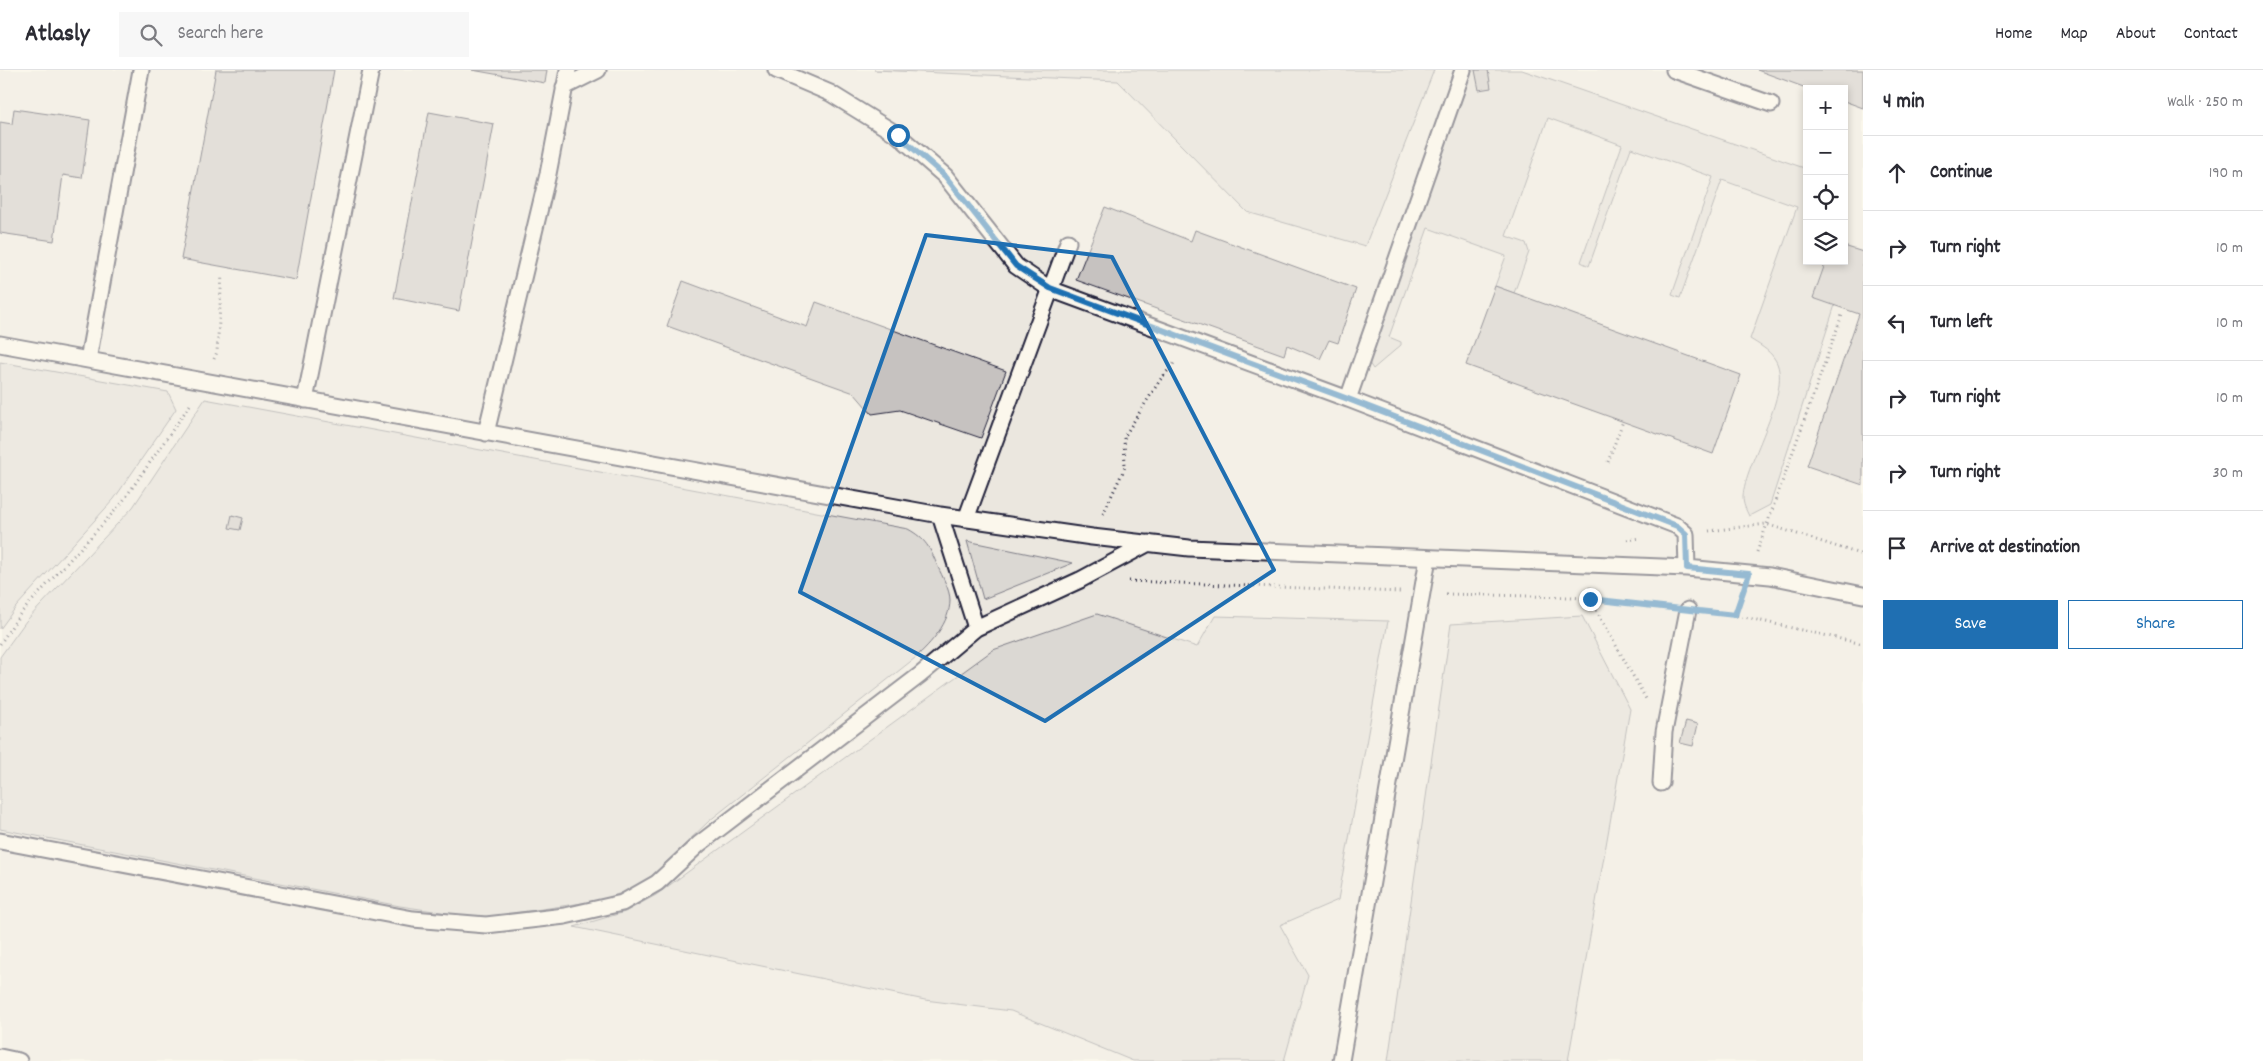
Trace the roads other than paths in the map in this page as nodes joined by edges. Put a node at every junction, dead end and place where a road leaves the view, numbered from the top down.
1 (141, 70) edge
2 (371, 70) edge
3 (568, 70) edge
4 (598, 70) edge
5 (776, 70) edge
6 (1462, 70) edge
7 (1674, 70) edge
8 (564, 86) junction
9 (1771, 104) dead end
10 (1068, 242) dead end
11 (1050, 288) junction
12 (0, 344) edge
13 (88, 360) junction
14 (1348, 399) junction
15 (305, 400) junction
16 (486, 433) junction
17 (940, 515) junction
18 (966, 519) junction
19 (1150, 543) junction
20 (1428, 558) junction
21 (1687, 568) junction
22 (1863, 596) edge
23 (1688, 610) road end
24 (976, 628) junction
25 (1661, 783) dead end
26 (0, 840) edge
27 (0, 1057) edge
28 (19, 1061) edge
29 (1341, 1061) edge

1 - 13 lane
2 - 15 lane
3 - 8 lane
4 - 8 lane
5 - 11 lane
6 - 14 lane
7 - 9 lane
8 - 16 lane
10 - 11 lane
11 - 14 lane
11 - 18 lane
12 - 13 lane
13 - 15 lane
14 - 21 lane
15 - 16 lane
16 - 17 lane
17 - 18 lane
17 - 24 lane
18 - 19 lane
19 - 20 lane
19 - 24 lane
20 - 21 lane
20 - 29 lane
21 - 22 lane
23 - 25 lane
24 - 26 lane
27 - 28 lane

